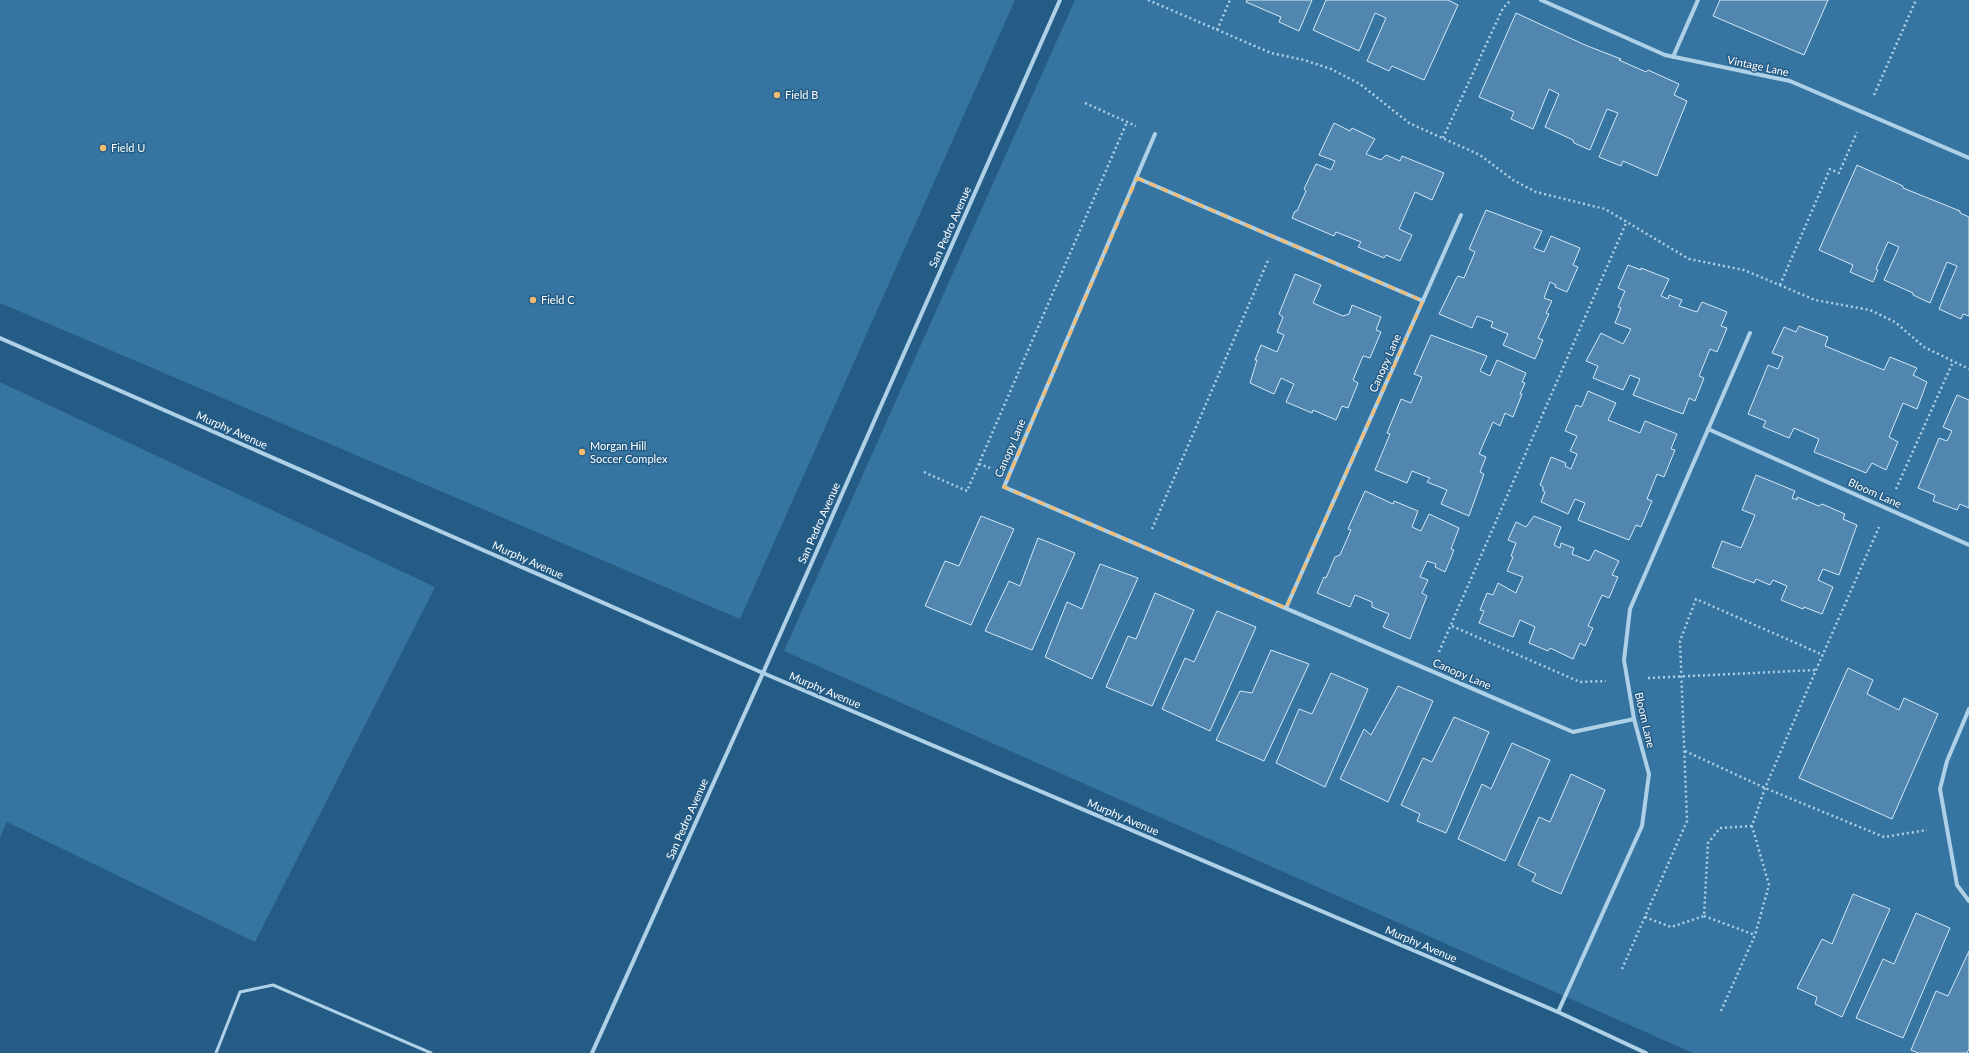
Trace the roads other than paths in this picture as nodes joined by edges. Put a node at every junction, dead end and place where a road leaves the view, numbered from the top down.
1 (1060, 0) edge
2 (1541, 0) edge
3 (1698, 0) edge
4 (1673, 56) junction
5 (1155, 134) road end
6 (1969, 158) edge
7 (1137, 178) junction
8 (1461, 215) dead end
9 (1423, 301) junction
10 (1750, 333) dead end
11 (0, 338) edge
12 (1708, 429) junction
13 (1969, 544) edge
14 (1286, 608) junction
15 (763, 674) junction
16 (1969, 709) edge
17 (1634, 719) junction
18 (1969, 901) edge
19 (1558, 1012) junction
20 (216, 1053) edge
21 (431, 1053) edge
22 (592, 1053) edge
23 (1646, 1053) edge

1 - 15 street, San Pedro Avenue
2 - 4 street, Vintage Lane
3 - 4 street
4 - 6 street, Vintage Lane
5 - 7 street, Canopy Lane
7 - 9 street
7 - 14 street, Canopy Lane
8 - 9 street, Canopy Lane
9 - 14 street, Canopy Lane
10 - 12 street, Bloom Lane
11 - 15 street, Murphy Avenue
12 - 13 street, Bloom Lane
12 - 17 street, Bloom Lane
14 - 17 street, Canopy Lane
15 - 19 street, Murphy Avenue
15 - 22 street, San Pedro Avenue
16 - 18 street
17 - 19 street, Bloom Lane
19 - 23 street, Murphy Avenue
20 - 21 lane

